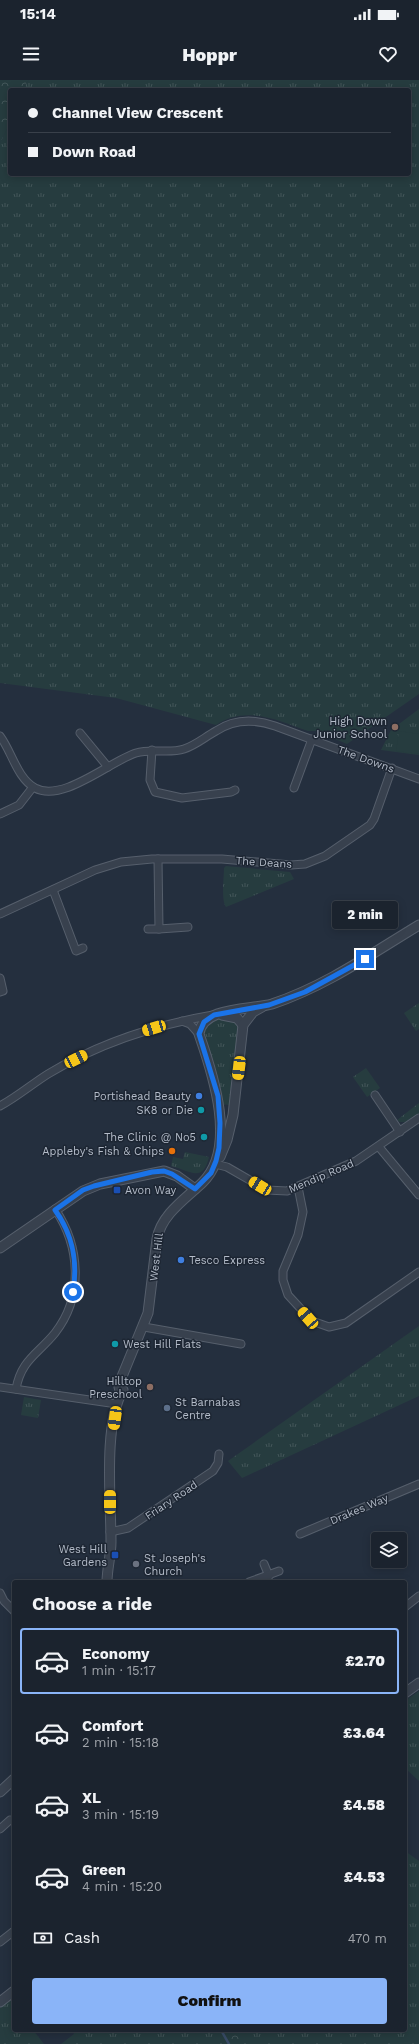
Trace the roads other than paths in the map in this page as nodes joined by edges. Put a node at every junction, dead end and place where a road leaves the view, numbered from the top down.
1 (90, 732) dead end
2 (80, 733) dead end
3 (0, 736) edge
4 (85, 739) junction
5 (312, 739) junction
6 (152, 750) junction
7 (108, 767) junction
8 (392, 768) junction
9 (419, 779) edge
10 (33, 787) junction
11 (294, 788) dead end
12 (232, 794) dead end
13 (0, 814) edge
14 (158, 859) junction
15 (53, 890) junction
16 (0, 914) edge
17 (419, 924) edge
18 (188, 927) dead end
19 (148, 928) dead end
20 (159, 928) junction
21 (76, 951) dead end
22 (0, 978) edge
23 (5, 991) edge
24 (263, 1006) junction
25 (216, 1015) junction
26 (173, 1022) junction
27 (243, 1025) junction
28 (199, 1034) junction
29 (375, 1095) dead end
30 (0, 1106) edge
31 (219, 1114) junction
32 (233, 1115) junction
33 (419, 1118) edge
34 (400, 1132) junction
35 (379, 1147) junction
36 (216, 1162) junction
37 (298, 1187) junction
38 (195, 1189) junction
39 (419, 1195) edge
40 (55, 1210) junction
41 (0, 1248) edge
42 (419, 1272) edge
43 (144, 1327) junction
44 (241, 1344) dead end
45 (0, 1387) edge
46 (16, 1389) junction
47 (117, 1404) junction
48 (220, 1454) dead end
49 (419, 1484) edge
50 (110, 1532) junction
51 (300, 1534) dead end
52 (264, 1564) dead end
53 (279, 1571) dead end
54 (269, 1576) junction
55 (107, 1580) edge
56 (256, 1580) edge
57 (0, 1593) edge
58 (419, 1596) edge
59 (407, 1605) edge
60 (12, 1609) edge
61 (419, 1683) edge
62 (407, 1692) edge
63 (12, 1781) edge
64 (0, 1792) edge
65 (10, 1820) dead end
66 (0, 1829) edge
67 (12, 1933) edge
68 (0, 1942) edge
69 (12, 1993) edge
70 (0, 2002) edge

1 - 4 street
2 - 4 street
3 - 10 street
4 - 7 street
5 - 6 street, The Downs
5 - 8 street, The Downs
5 - 11 street
6 - 7 street, The Downs
6 - 12 street
7 - 10 street, The Downs
8 - 9 street, The Downs
8 - 14 street, The Deans
10 - 13 street
14 - 15 street, The Deans
14 - 20 street
15 - 16 street, The Deans
15 - 21 street
17 - 24 street
18 - 20 street
19 - 20 street
22 - 23 street
24 - 25 street
24 - 27 street
25 - 26 street
25 - 27 street
25 - 28 street
26 - 28 street
26 - 30 street
27 - 32 street, West Hill
28 - 31 street, West Hill
29 - 34 street
31 - 32 street
31 - 36 street, West Hill
32 - 36 street, West Hill
33 - 34 street, Mendip Road
34 - 35 street, Mendip Road
35 - 37 street, Mendip Road
35 - 39 street
36 - 37 street, Mendip Road
36 - 38 street, West Hill
37 - 42 street
38 - 40 street
38 - 43 street, West Hill
40 - 41 street
40 - 46 street
43 - 44 street
43 - 47 street, West Hill
45 - 46 street
46 - 47 street
47 - 50 street, West Hill
48 - 50 street, Friary Road
49 - 51 street, Drakes Way
50 - 55 street, West Hill
52 - 54 street
53 - 54 street
54 - 56 street
57 - 60 street
58 - 59 street
61 - 62 street
63 - 64 street
65 - 66 street
67 - 68 street
69 - 70 street

